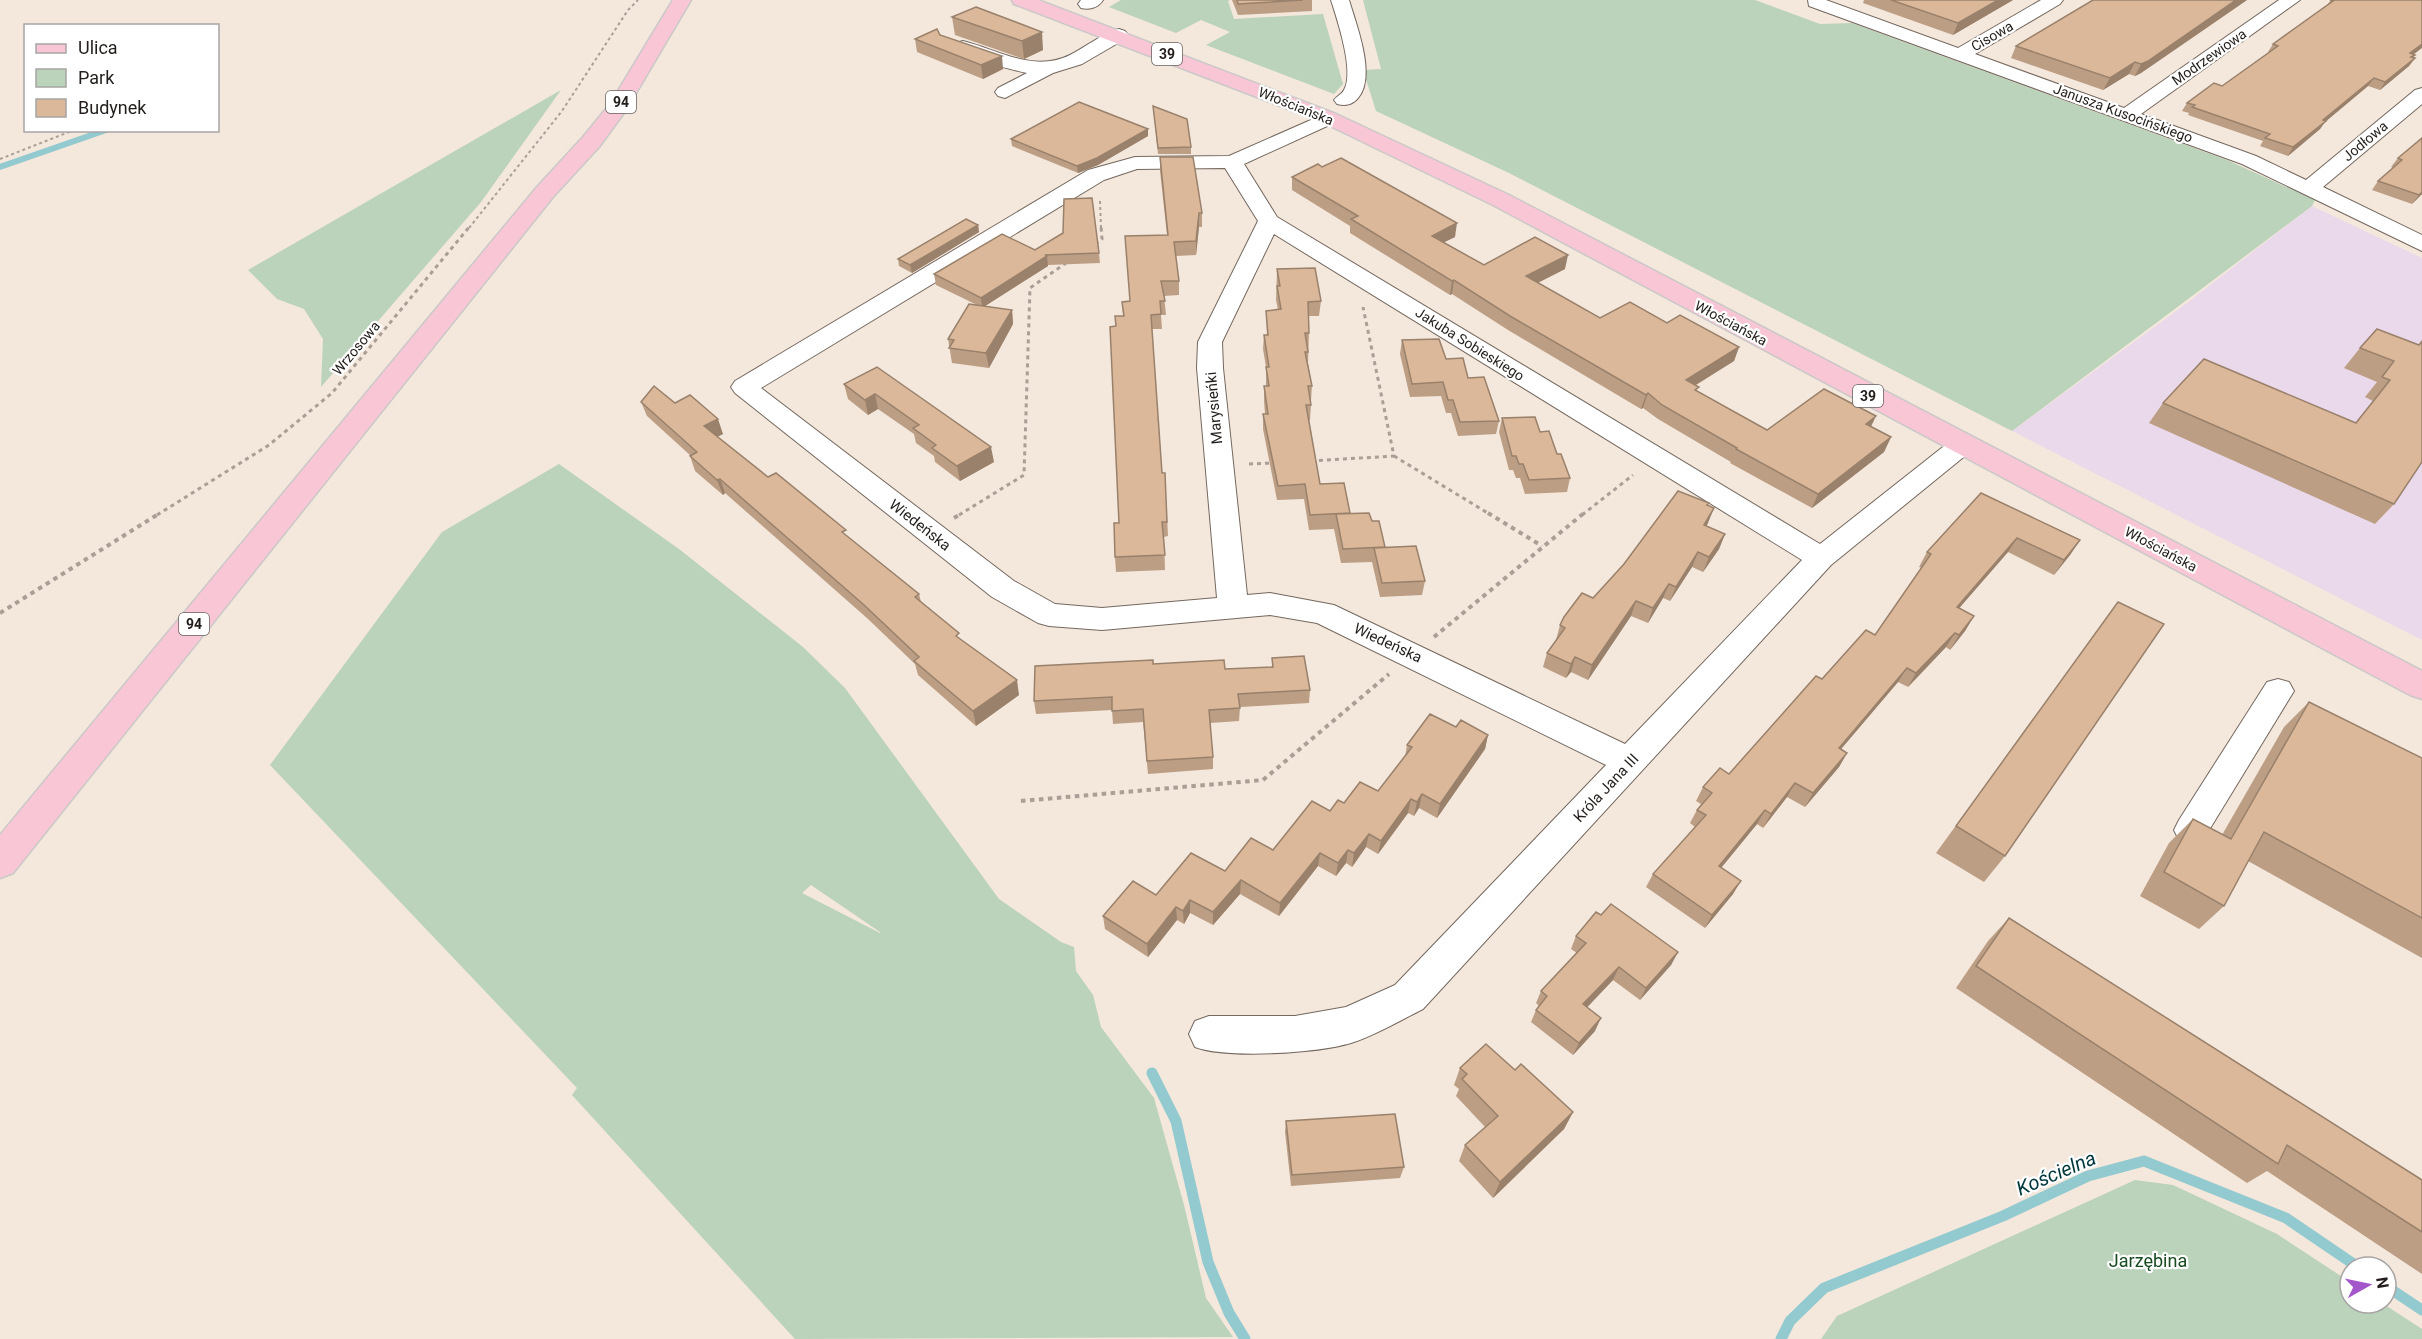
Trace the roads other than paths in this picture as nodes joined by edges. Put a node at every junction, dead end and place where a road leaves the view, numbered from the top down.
1 (663, 0) edge
2 (682, 0) edge
3 (1021, 0) edge
4 (1340, 0) edge
5 (2054, 0) edge
6 (2291, 0) edge
7 (1817, 1) edge
8 (1119, 36) junction
9 (951, 42) edge
10 (1960, 54) junction
11 (1046, 70) junction
12 (1005, 92) dead end
13 (2422, 94) edge
14 (1337, 109) junction
15 (2128, 114) junction
16 (1232, 162) junction
17 (2309, 188) junction
18 (545, 192) junction
19 (1269, 221) junction
20 (2422, 244) edge
21 (1962, 445) junction
22 (1821, 558) junction
23 (1233, 607) junction
24 (2422, 686) edge
25 (2278, 691) dead end
26 (1630, 762) junction
27 (2191, 830) edge
28 (0, 862) edge
29 (1209, 1034) dead end

1 - 18 main road, 94
2 - 18 main road, 94
3 - 8 main road, Włościańska / 39
4 - 14 street
5 - 10 street, Cisowa
6 - 15 street, Modrzewiowa
7 - 10 street, Janusza Kusocińskiego
8 - 11 street
8 - 14 main road, Włościańska / 39
9 - 11 street
10 - 15 street, Janusza Kusocińskiego
11 - 12 street
13 - 17 street, Jodłowa
14 - 16 street
14 - 21 main road, Włościańska / 39
15 - 17 street, Janusza Kusocińskiego
16 - 19 street, Jakuba Sobieskiego
16 - 23 street, Wiedeńska
17 - 20 street, Janusza Kusocińskiego
18 - 28 main road, 94
19 - 22 street, Jakuba Sobieskiego
19 - 23 street, Marysieńki
21 - 22 street, Króla Jana III
21 - 24 main road, Włościańska / 39
22 - 26 street, Króla Jana III
23 - 26 street, Wiedeńska
25 - 27 street
26 - 29 street, Króla Jana III

